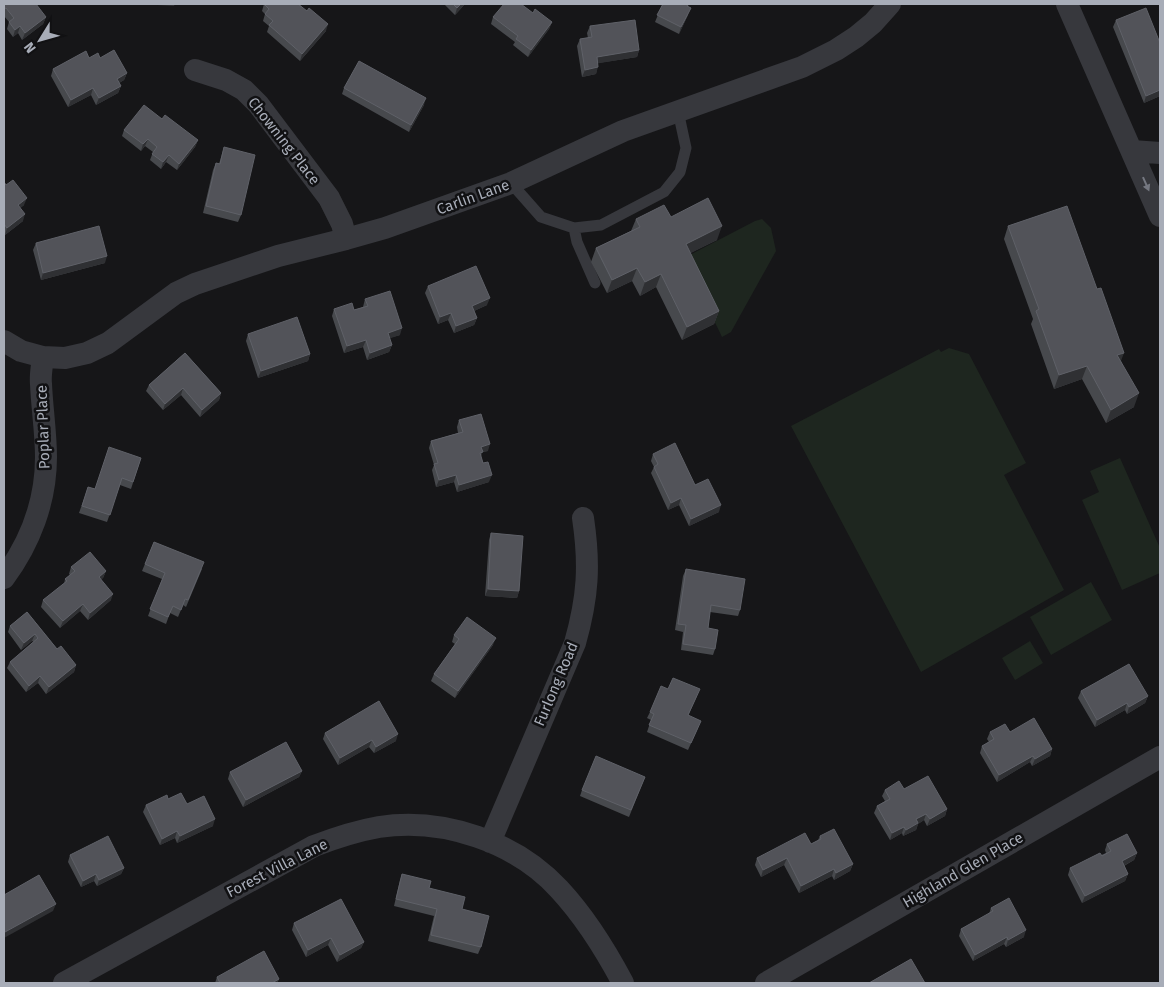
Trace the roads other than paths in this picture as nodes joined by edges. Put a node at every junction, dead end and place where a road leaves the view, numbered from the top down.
1 (890, 4) edge
2 (1067, 4) edge
3 (195, 70) dead end
4 (678, 111) junction
5 (1132, 151) junction
6 (1160, 153) edge
7 (511, 183) junction
8 (1160, 216) edge
9 (574, 228) junction
10 (346, 240) junction
11 (595, 283) dead end
12 (4, 341) edge
13 (43, 358) junction
14 (583, 518) dead end
15 (4, 578) edge
16 (1160, 757) edge
17 (490, 842) junction
18 (64, 983) edge
19 (623, 983) edge
20 (766, 983) edge

1 - 4 street, Carlin Lane
2 - 5 street
3 - 10 street, Chowning Place
4 - 7 street, Carlin Lane
4 - 9 lane
5 - 6 street
5 -> 8 street
7 - 9 lane
7 - 10 street, Carlin Lane
9 - 11 lane
10 - 13 street, Carlin Lane
12 - 13 street
13 - 15 street, Poplar Place
14 - 17 street, Furlong Road
16 - 20 street, Highland Glen Place
17 - 18 street, Forest Villa Lane
17 - 19 street, Forest Villa Lane

